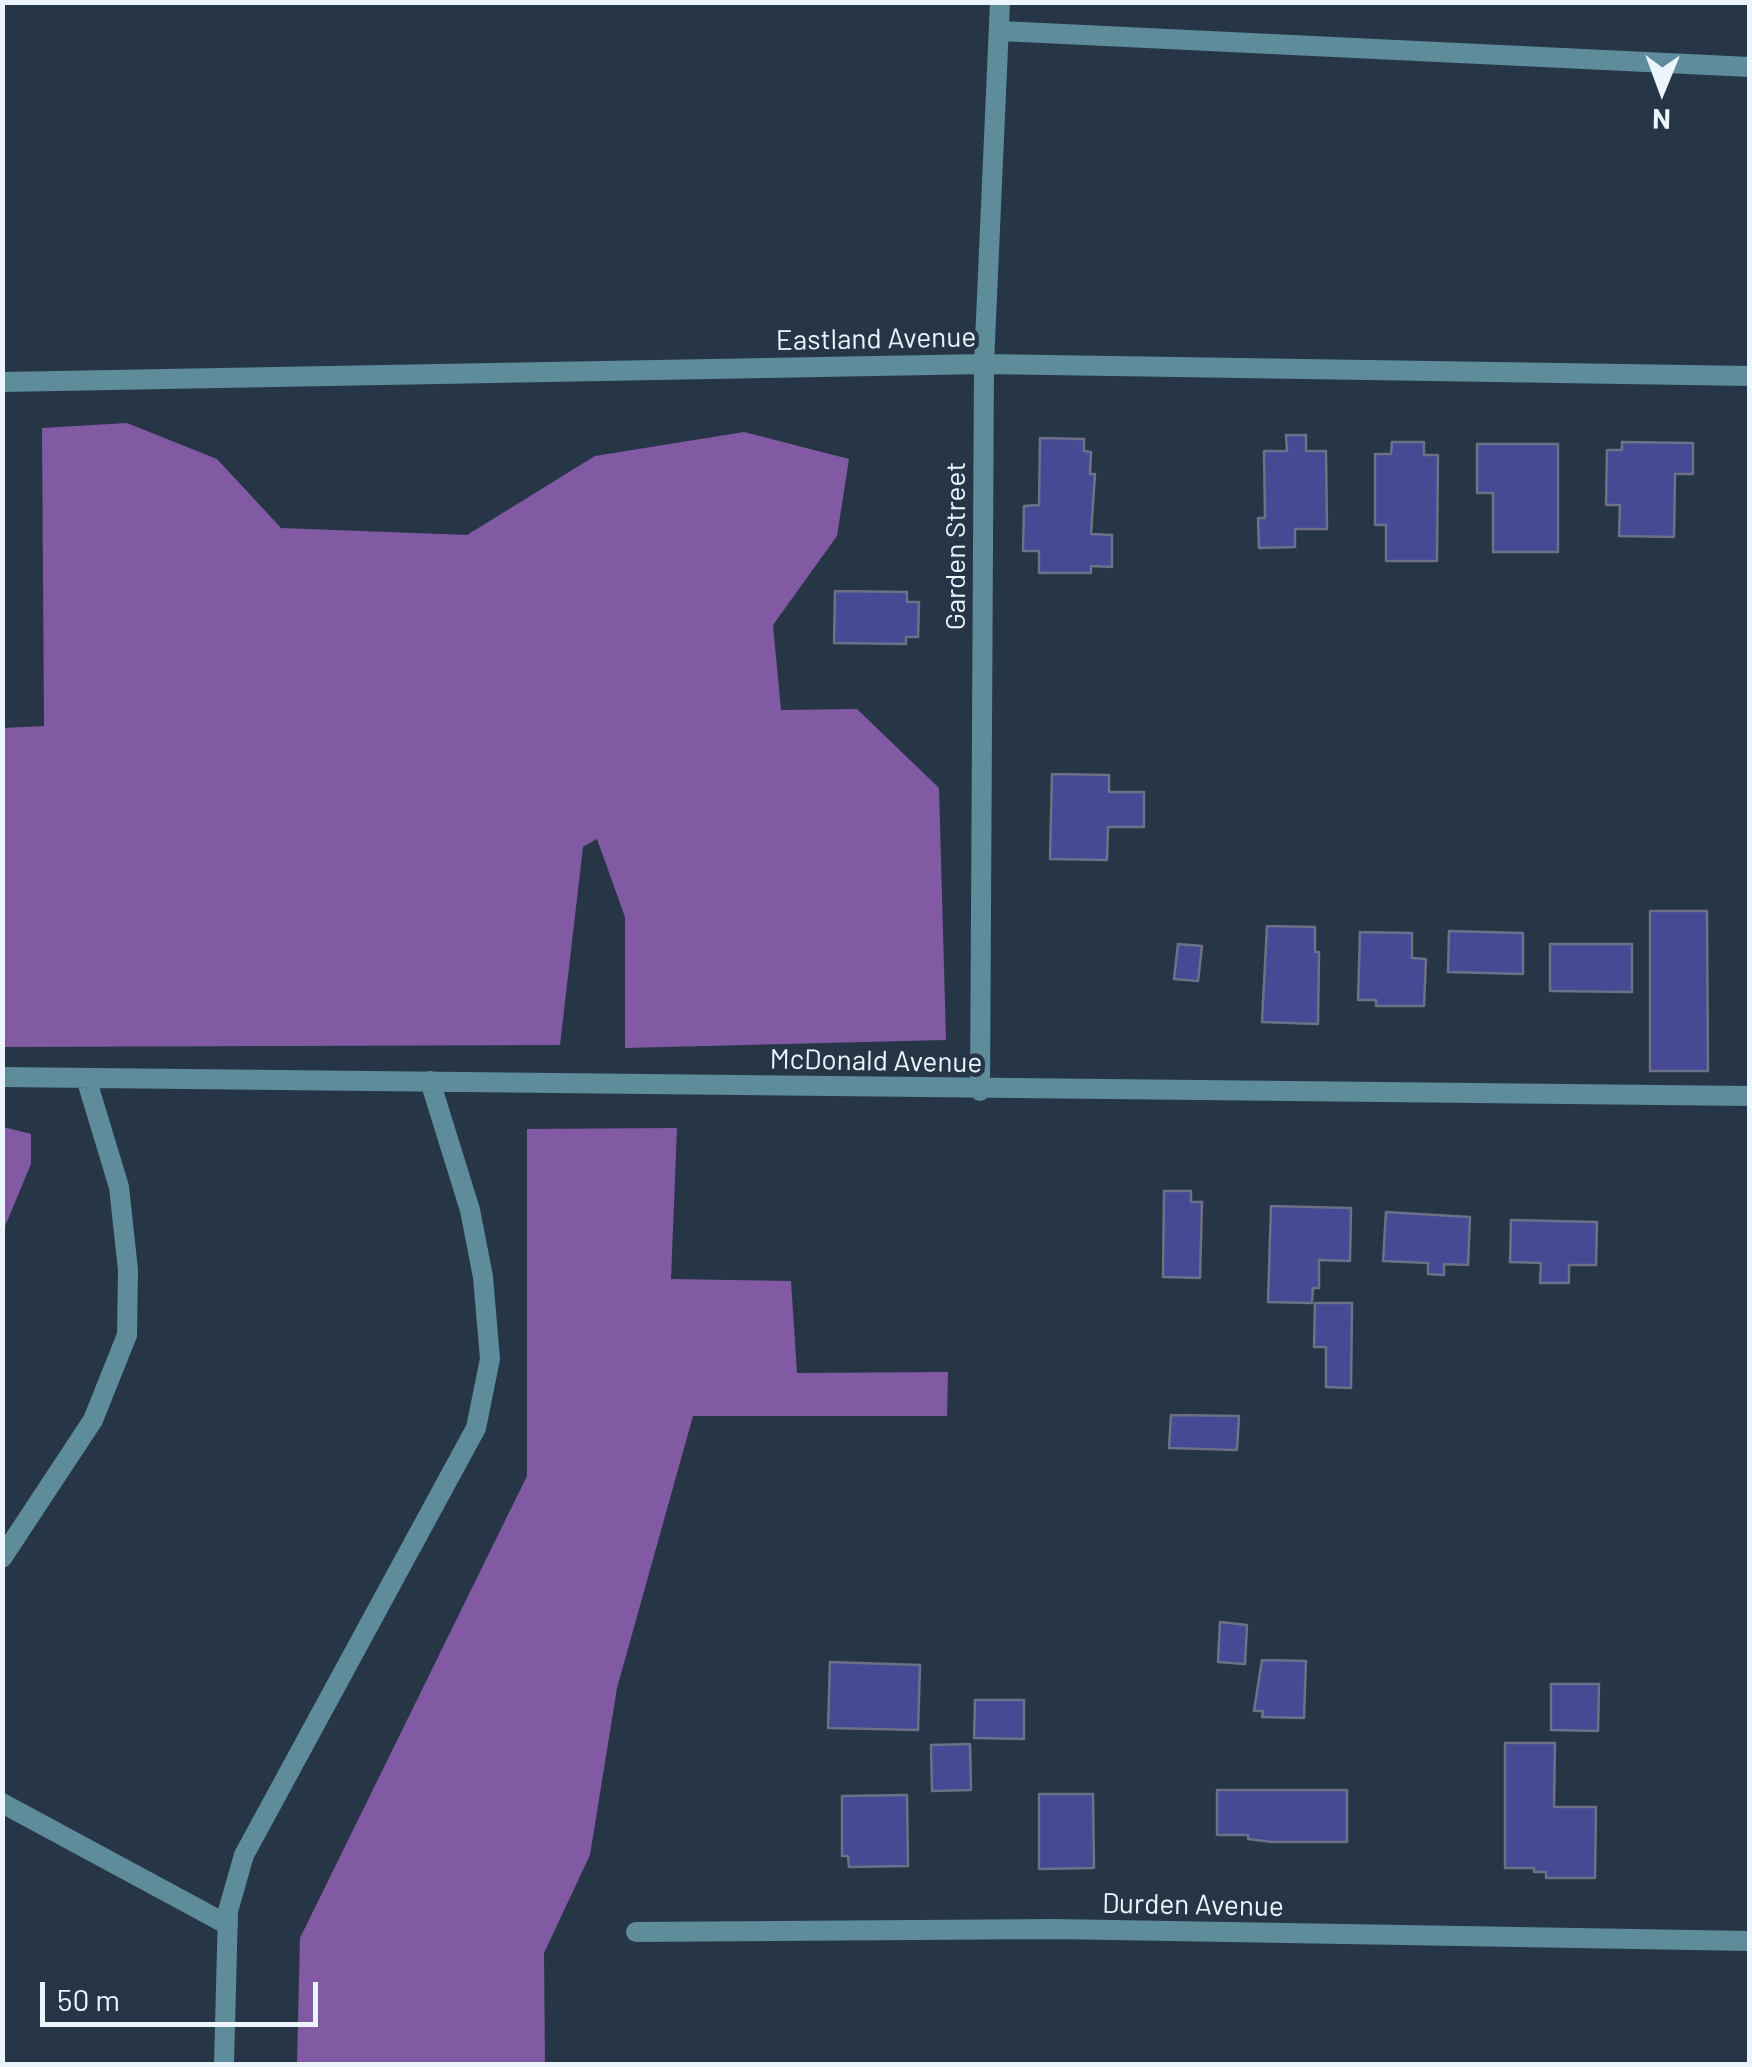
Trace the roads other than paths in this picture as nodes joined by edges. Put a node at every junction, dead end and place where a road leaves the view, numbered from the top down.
1 (1000, 2) edge
2 (1001, 31) junction
3 (1750, 67) edge
4 (984, 364) junction
5 (1750, 376) edge
6 (2, 382) edge
7 (2, 1077) edge
8 (86, 1078) junction
9 (430, 1081) junction
10 (980, 1090) junction
11 (1750, 1096) edge
12 (2, 1558) edge
13 (2, 1803) edge
14 (228, 1925) junction
15 (636, 1932) dead end
16 (1750, 1941) edge
17 (224, 2064) edge

1 - 2 street, Garden Street
2 - 3 street
2 - 4 street, Garden Street
4 - 5 street, Eastland Avenue
4 - 6 street, Eastland Avenue
4 - 10 street, Garden Street
7 - 8 street, McDonald Avenue
8 - 9 street, McDonald Avenue
8 - 12 street
9 - 10 street, McDonald Avenue
9 - 14 street
10 - 11 street, McDonald Avenue
13 - 14 street
14 - 17 street
15 - 16 street, Durden Avenue

